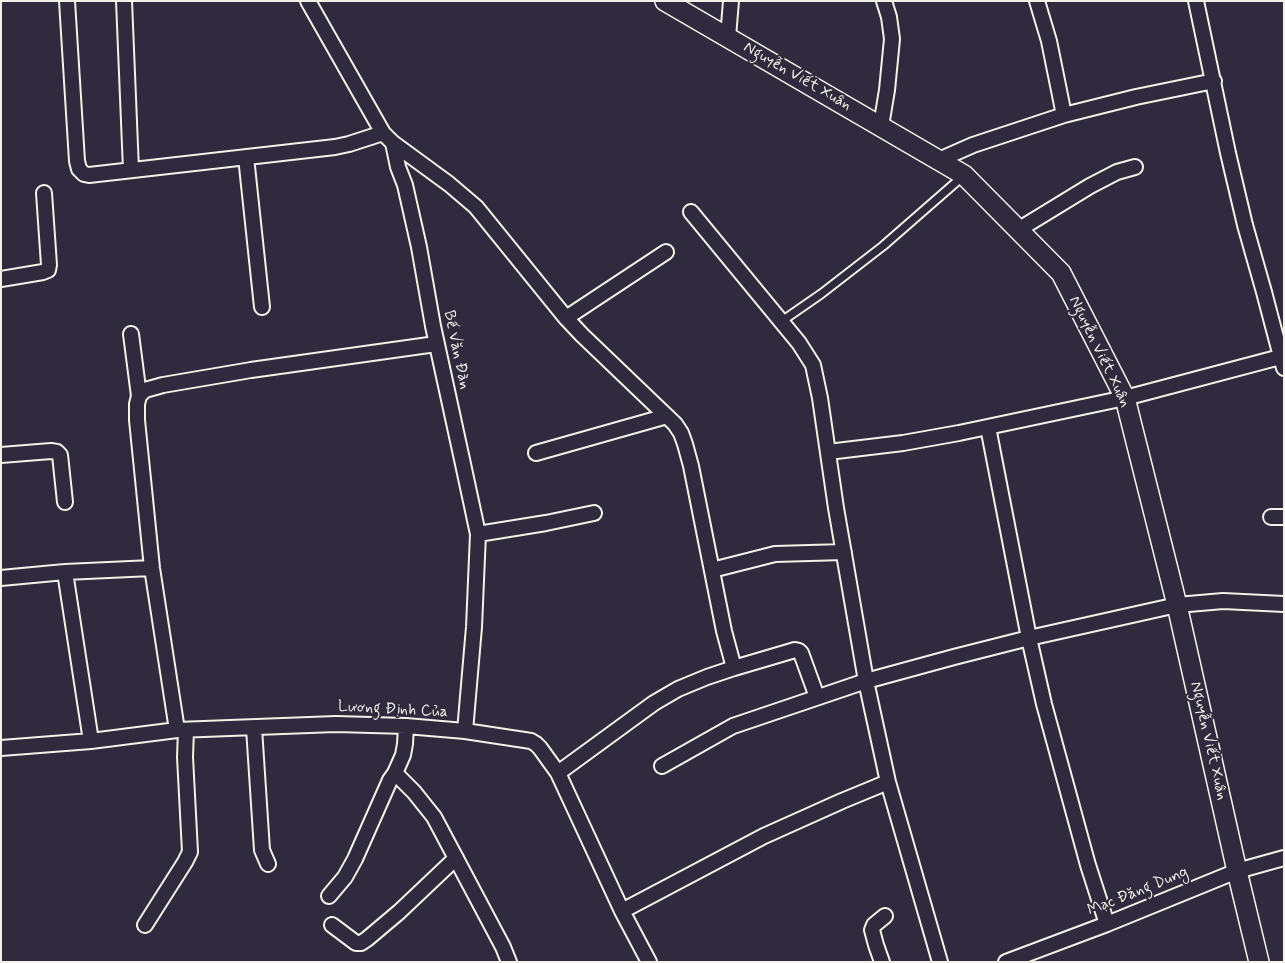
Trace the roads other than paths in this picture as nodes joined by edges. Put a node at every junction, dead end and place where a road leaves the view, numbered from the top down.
1 (67, 1) edge
2 (124, 1) edge
3 (308, 1) edge
4 (666, 1) edge
5 (732, 1) edge
6 (884, 1) edge
7 (1037, 1) edge
8 (1196, 1) edge
9 (728, 38) junction
10 (1214, 81) junction
11 (1064, 115) junction
12 (881, 126) junction
13 (388, 138) junction
14 (246, 157) junction
15 (939, 160) junction
16 (1135, 167) dead end
17 (131, 170) junction
18 (964, 175) junction
19 (44, 193) dead end
20 (691, 212) dead end
21 (1018, 230) junction
22 (666, 252) dead end
23 (1, 279) edge
24 (262, 307) dead end
25 (566, 318) junction
26 (782, 321) junction
27 (131, 334) dead end
28 (436, 344) junction
29 (1283, 360) edge
30 (139, 396) junction
31 (1125, 398) junction
32 (667, 416) junction
33 (988, 427) junction
34 (828, 452) junction
35 (1, 454) edge
36 (536, 454) dead end
37 (65, 502) dead end
38 (594, 513) dead end
39 (478, 534) junction
40 (844, 552) junction
41 (152, 568) junction
42 (712, 570) junction
43 (65, 572) junction
44 (1, 578) edge
45 (1178, 604) junction
46 (1284, 604) edge
47 (1029, 638) junction
48 (734, 668) junction
49 (866, 681) junction
50 (817, 697) junction
51 (406, 726) junction
52 (254, 728) junction
53 (182, 730) junction
54 (465, 732) junction
55 (91, 741) junction
56 (1, 748) edge
57 (662, 766) dead end
58 (395, 773) junction
59 (558, 773) junction
60 (888, 782) junction
61 (456, 858) junction
62 (1284, 858) edge
63 (268, 864) dead end
64 (1237, 871) junction
65 (329, 896) dead end
66 (622, 911) junction
67 (885, 916) dead end
68 (1107, 924) junction
69 (146, 925) dead end
70 (332, 925) dead end
71 (509, 962) edge
72 (650, 962) edge
73 (882, 962) edge
74 (940, 962) edge
75 (1006, 962) edge
76 (1259, 962) edge

1 - 17 street
2 - 17 street
3 - 13 street, Bế Văn Đàn
4 - 9 street, Nguyễn Viết Xuân
5 - 9 street
6 - 12 street
7 - 11 street
8 - 10 street
9 - 12 street, Nguyễn Viết Xuân
10 - 11 street
10 - 29 street
11 - 15 street
12 - 15 street, Nguyễn Viết Xuân
13 - 14 street
13 - 25 street
13 - 28 street, Bế Văn Đàn
14 - 17 street
14 - 24 street
15 - 18 street, Nguyễn Viết Xuân
16 - 21 street
18 - 21 street, Nguyễn Viết Xuân
18 - 26 lane
19 - 23 street
20 - 26 street
21 - 31 street, Nguyễn Viết Xuân
22 - 25 street
25 - 32 street
26 - 34 street
27 - 30 street
28 - 30 street
28 - 39 street, Bế Văn Đàn
29 - 31 street
30 - 41 street
31 - 33 street
31 - 45 street, Nguyễn Viết Xuân
32 - 36 street
32 - 42 street
33 - 34 street
33 - 47 street
34 - 40 street
35 - 37 street
38 - 39 street
39 - 54 street, Bế Văn Đàn
40 - 42 street
40 - 49 street
41 - 43 street
41 - 53 street
42 - 48 street
43 - 44 street
43 - 55 street
45 - 46 street
45 - 47 street
45 - 64 street, Nguyễn Viết Xuân
47 - 49 street
47 - 68 street
48 - 50 street
48 - 59 street
49 - 50 street
49 - 60 street
50 - 57 street
51 - 52 street, Lương Định Của
51 - 54 street, Lương Định Của
51 - 58 street
52 - 53 street, Lương Định Của
52 - 63 street
53 - 55 street, Lương Định Của
53 - 69 street
54 - 59 street, Lương Định Của
55 - 56 street, Lương Định Của
58 - 61 street
58 - 65 street
59 - 66 street, Lương Định Của
60 - 66 street
60 - 74 street
61 - 70 street
61 - 71 street
62 - 64 street, Mạc Đăng Dung
64 - 68 street, Mạc Đăng Dung
64 - 76 street, Nguyễn Viết Xuân
66 - 72 street, Lương Định Của
67 - 73 street
68 - 75 street, Mạc Đăng Dung

